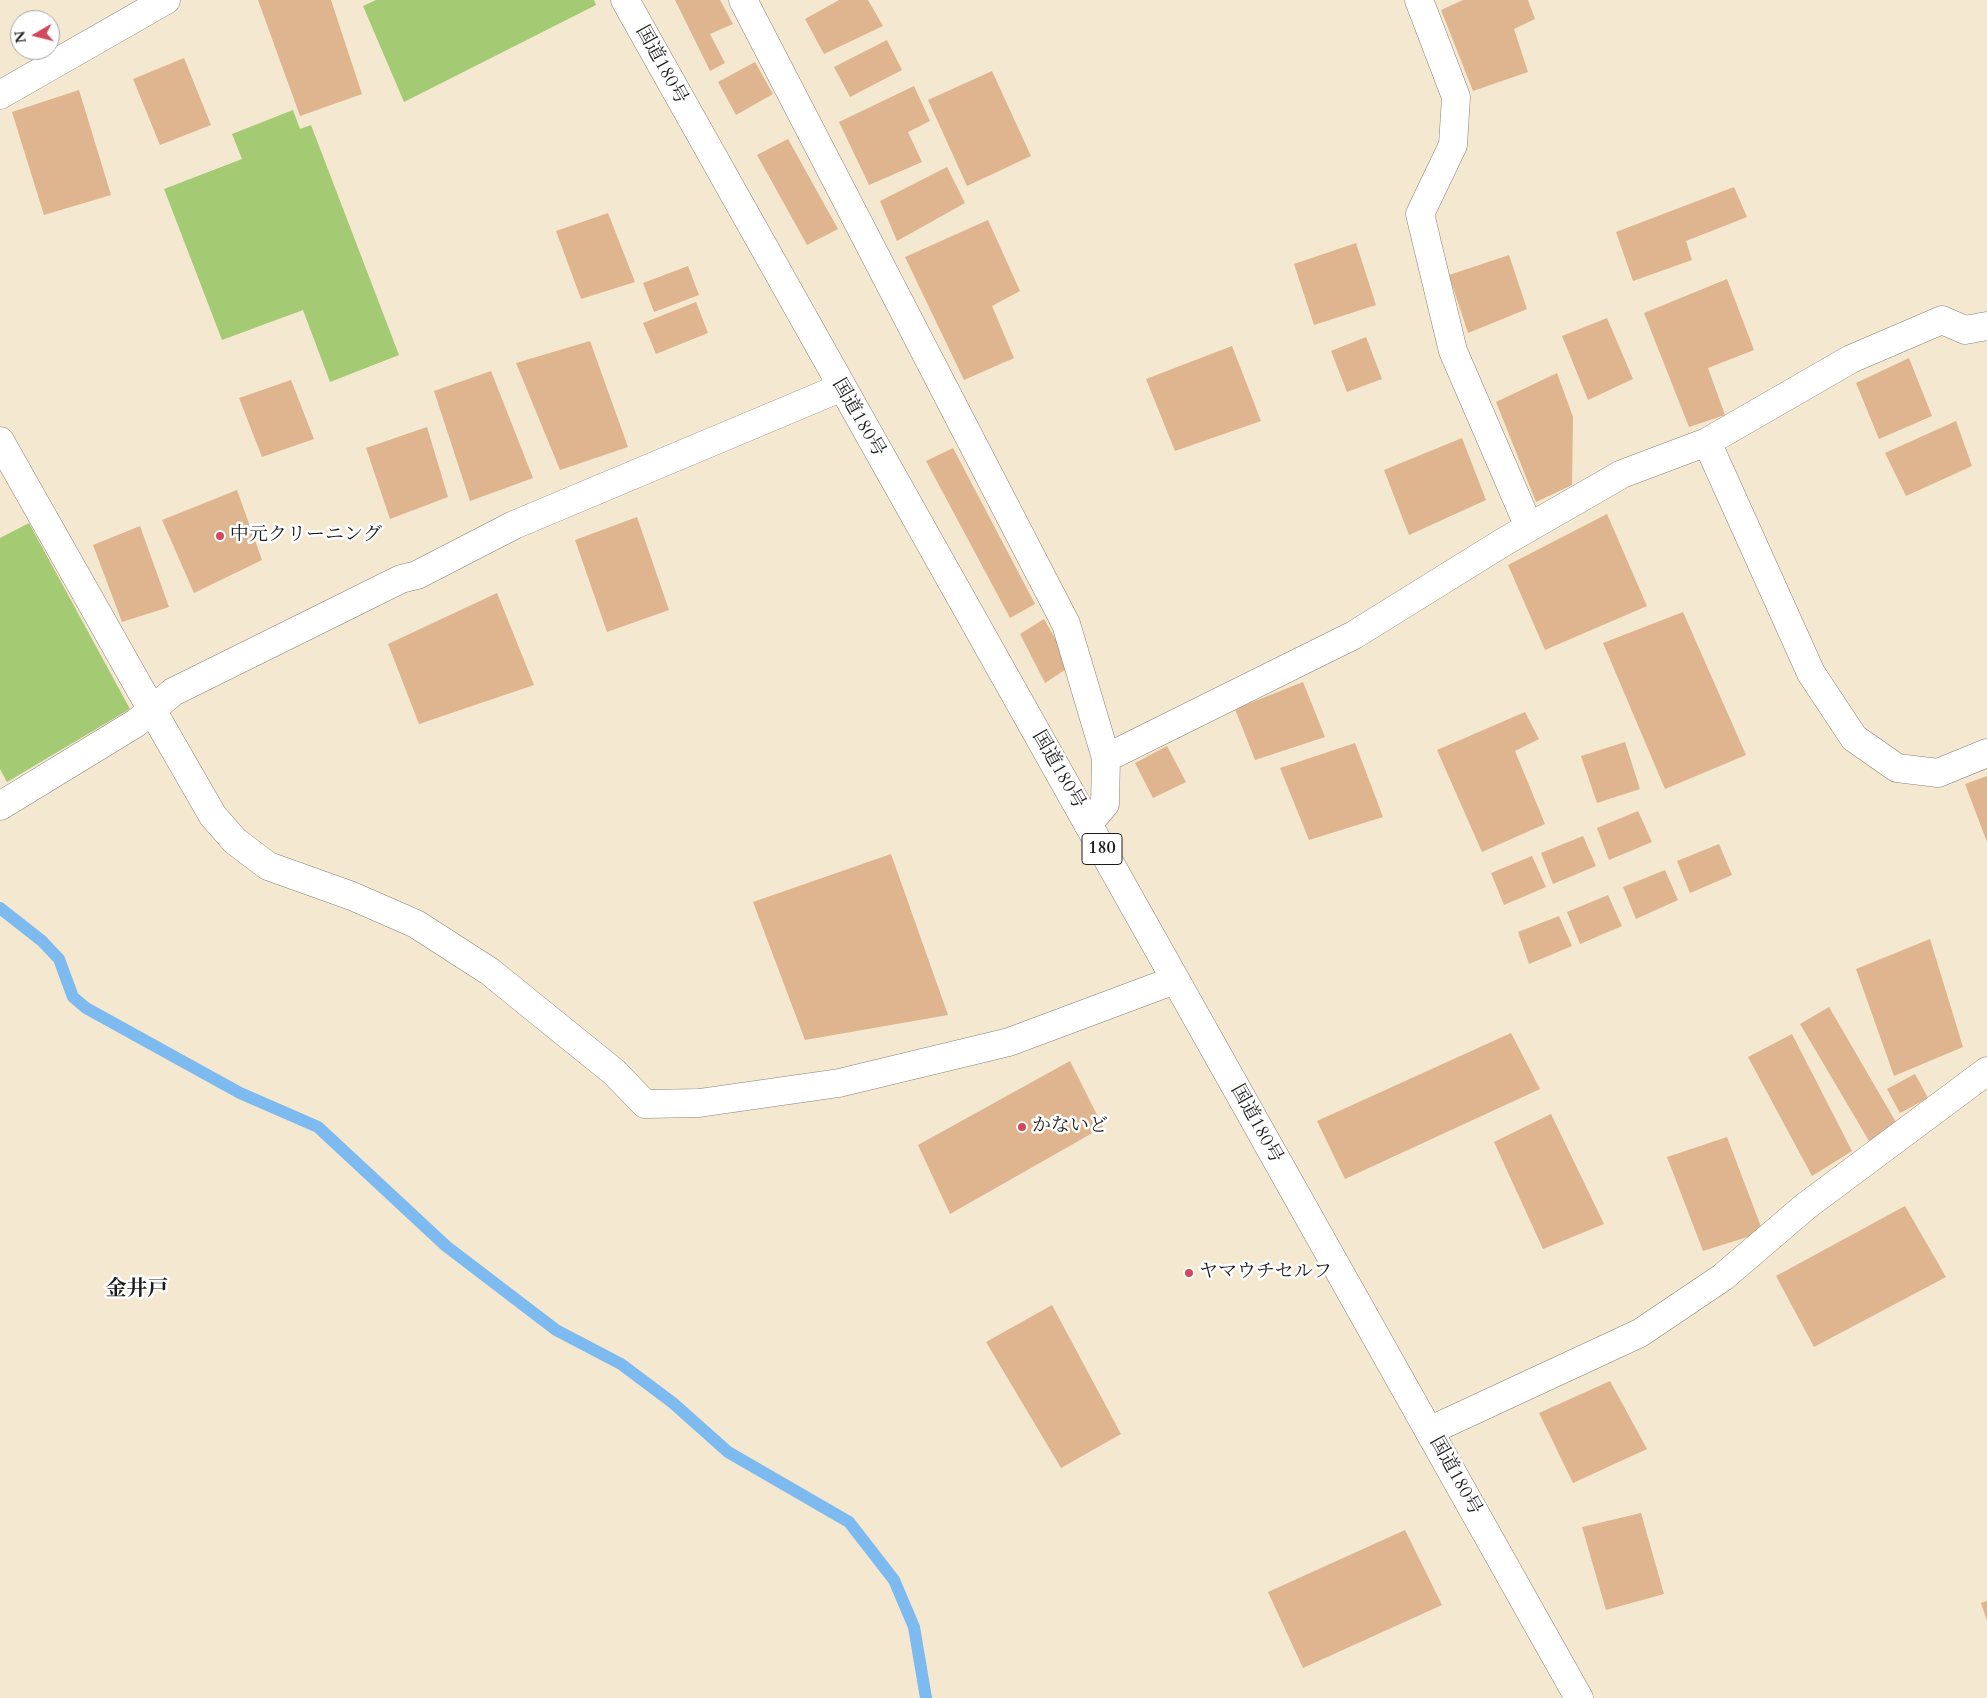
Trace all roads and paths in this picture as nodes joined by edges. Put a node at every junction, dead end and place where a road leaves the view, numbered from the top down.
1 (166, 0) edge
2 (625, 0) edge
3 (742, 0) edge
4 (1419, 0) edge
5 (0, 95) edge
6 (1987, 326) edge
7 (840, 388) junction
8 (0, 441) edge
9 (1706, 442) junction
10 (1529, 527) junction
11 (152, 710) junction
12 (1987, 753) edge
13 (1106, 758) junction
14 (0, 806) edge
15 (1088, 824) junction
16 (1175, 980) junction
17 (1987, 1072) edge
18 (1429, 1431) junction
19 (1579, 1698) edge

1 - 5 main road
2 - 7 main road, 国道180号 / 180
3 - 13 main road
4 - 10 main road
6 - 9 main road
7 - 11 main road
7 - 15 main road, 国道180号 / 180
8 - 11 main road
9 - 10 main road
9 - 12 main road
10 - 13 main road
11 - 14 main road
11 - 16 main road
13 - 15 main road
15 - 16 main road, 国道180号 / 180
16 - 18 main road, 国道180号 / 180
17 - 18 main road
18 - 19 main road, 国道180号 / 180

